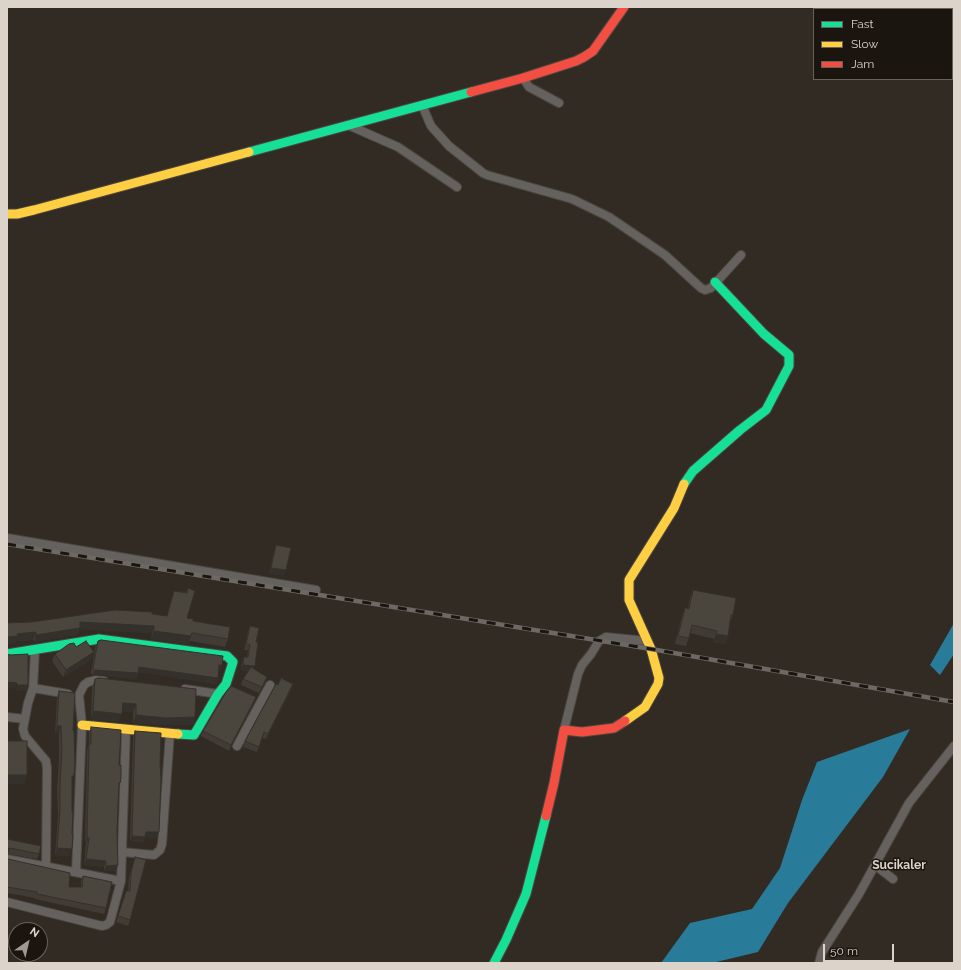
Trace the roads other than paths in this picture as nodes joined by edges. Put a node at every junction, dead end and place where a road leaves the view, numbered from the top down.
1 (624, 7) edge
2 (523, 78) junction
3 (559, 103) dead end
4 (422, 105) junction
5 (348, 125) junction
6 (457, 187) dead end
7 (7, 214) edge
8 (741, 256) dead end
9 (715, 282) junction
10 (7, 538) edge
11 (316, 590) dead end
12 (647, 641) junction
13 (35, 650) junction
14 (7, 654) edge
15 (111, 681) edge
16 (270, 685) dead end
17 (33, 688) junction
18 (180, 689) edge
19 (218, 694) junction
20 (79, 695) junction
21 (7, 717) edge
22 (25, 719) junction
23 (82, 724) junction
24 (126, 729) junction
25 (564, 730) junction
26 (170, 733) junction
27 (237, 746) dead end
28 (954, 746) edge
29 (122, 852) junction
30 (7, 859) edge
31 (875, 865) junction
32 (46, 867) junction
33 (76, 872) junction
34 (893, 879) dead end
35 (121, 881) junction
36 (7, 902) edge
37 (494, 963) edge
38 (819, 963) edge

1 - 2 street
2 - 3 street
2 - 4 street
4 - 5 street
4 - 9 street
5 - 6 street
5 - 7 street
8 - 9 street
9 - 12 street
10 - 11 street
12 - 25 street
12 - 25 street
13 - 14 street
13 - 17 street
13 - 19 street
15 - 20 street
16 - 27 street
17 - 20 street
17 - 22 street
18 - 19 street
19 - 26 street
20 - 23 street
21 - 22 street
22 - 32 street
23 - 24 street
23 - 33 street
24 - 26 street
24 - 29 street
25 - 37 street
26 - 29 street
28 - 31 street
29 - 35 street
30 - 32 street
31 - 34 street
31 - 38 street
32 - 33 street
33 - 35 street
35 - 36 street

